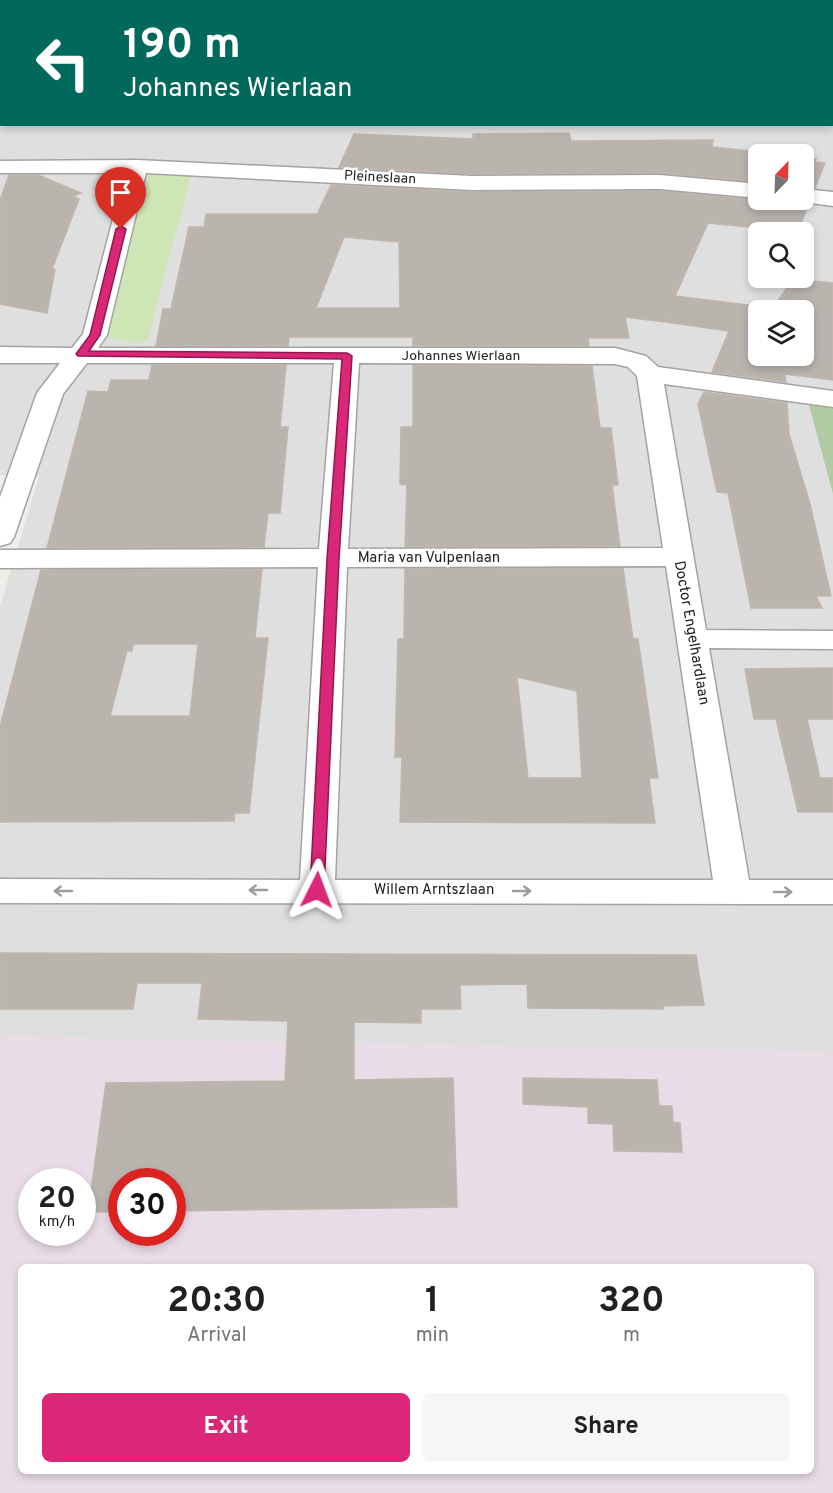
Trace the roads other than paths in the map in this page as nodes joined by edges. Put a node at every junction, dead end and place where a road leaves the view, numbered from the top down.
1 (137, 166) junction
2 (0, 167) edge
3 (748, 190) edge
4 (814, 197) edge
5 (833, 199) edge
6 (82, 354) junction
7 (0, 355) edge
8 (347, 356) junction
9 (650, 374) junction
10 (833, 399) edge
11 (0, 537) edge
12 (678, 557) junction
13 (0, 559) edge
14 (333, 559) junction
15 (692, 639) junction
16 (833, 640) edge
17 (317, 890) junction
18 (0, 891) edge
19 (734, 892) junction
20 (833, 892) edge

1 - 2 street, Pleineslaan
1 - 3 street, Pleineslaan
1 - 6 street
4 - 5 street
6 - 7 street, Johannes Wierlaan
6 - 8 street, Johannes Wierlaan
6 - 11 street
8 - 9 street, Johannes Wierlaan
8 - 14 street
9 - 10 street, Johannes Wierlaan
9 - 12 street, Doctor Engelhardlaan
12 - 14 street, Maria van Vulpenlaan
12 - 15 street, Doctor Engelhardlaan
13 - 14 street, Maria van Vulpenlaan
14 - 17 street
15 - 16 street
15 - 19 street, Doctor Engelhardlaan
17 -> 18 street, Willem Arntszlaan
17 -> 19 street, Willem Arntszlaan
19 -> 20 street, Willem Arntszlaan

